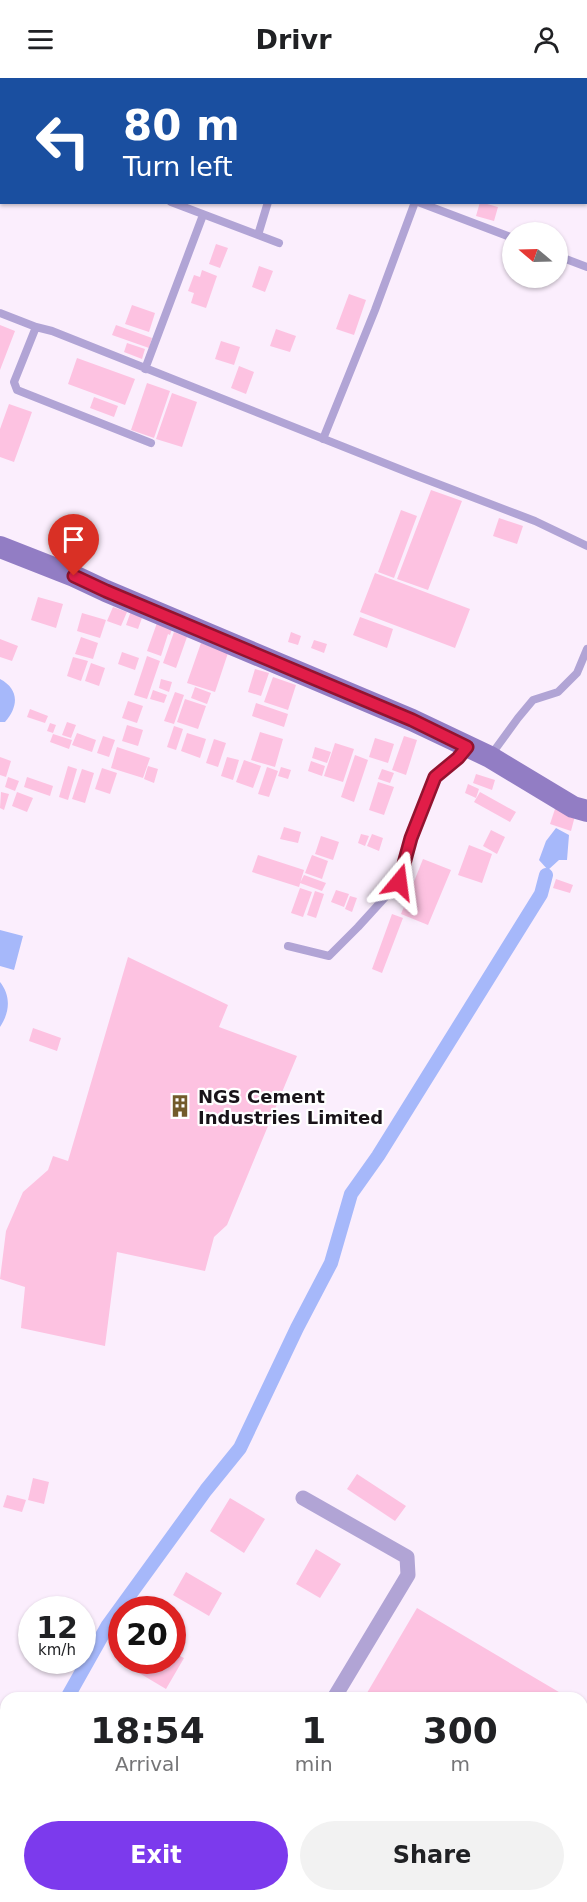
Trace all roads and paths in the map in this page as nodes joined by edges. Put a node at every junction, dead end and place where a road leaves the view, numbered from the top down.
1 (176, 204) edge
2 (267, 204) edge
3 (421, 204) edge
4 (424, 204) edge
5 (203, 215) junction
6 (502, 234) edge
7 (258, 235) junction
8 (279, 243) dead end
9 (568, 260) edge
10 (587, 267) edge
11 (0, 314) edge
12 (36, 327) junction
13 (145, 369) junction
14 (323, 439) junction
15 (151, 443) dead end
16 (587, 546) edge
17 (0, 547) edge
18 (587, 649) edge
19 (467, 747) junction
20 (490, 757) junction
21 (587, 811) edge
22 (288, 946) dead end
23 (303, 1498) dead end
24 (338, 1692) edge

1 - 5 lane
2 - 7 lane
3 - 14 lane
4 - 6 lane
5 - 7 lane
5 - 13 lane
7 - 8 lane
9 - 10 lane
11 - 12 lane
12 - 13 lane
12 - 15 lane
13 - 14 lane
14 - 16 lane
17 - 19 street
18 - 20 lane
19 - 20 street
19 - 22 lane
20 - 21 street
23 - 24 street

